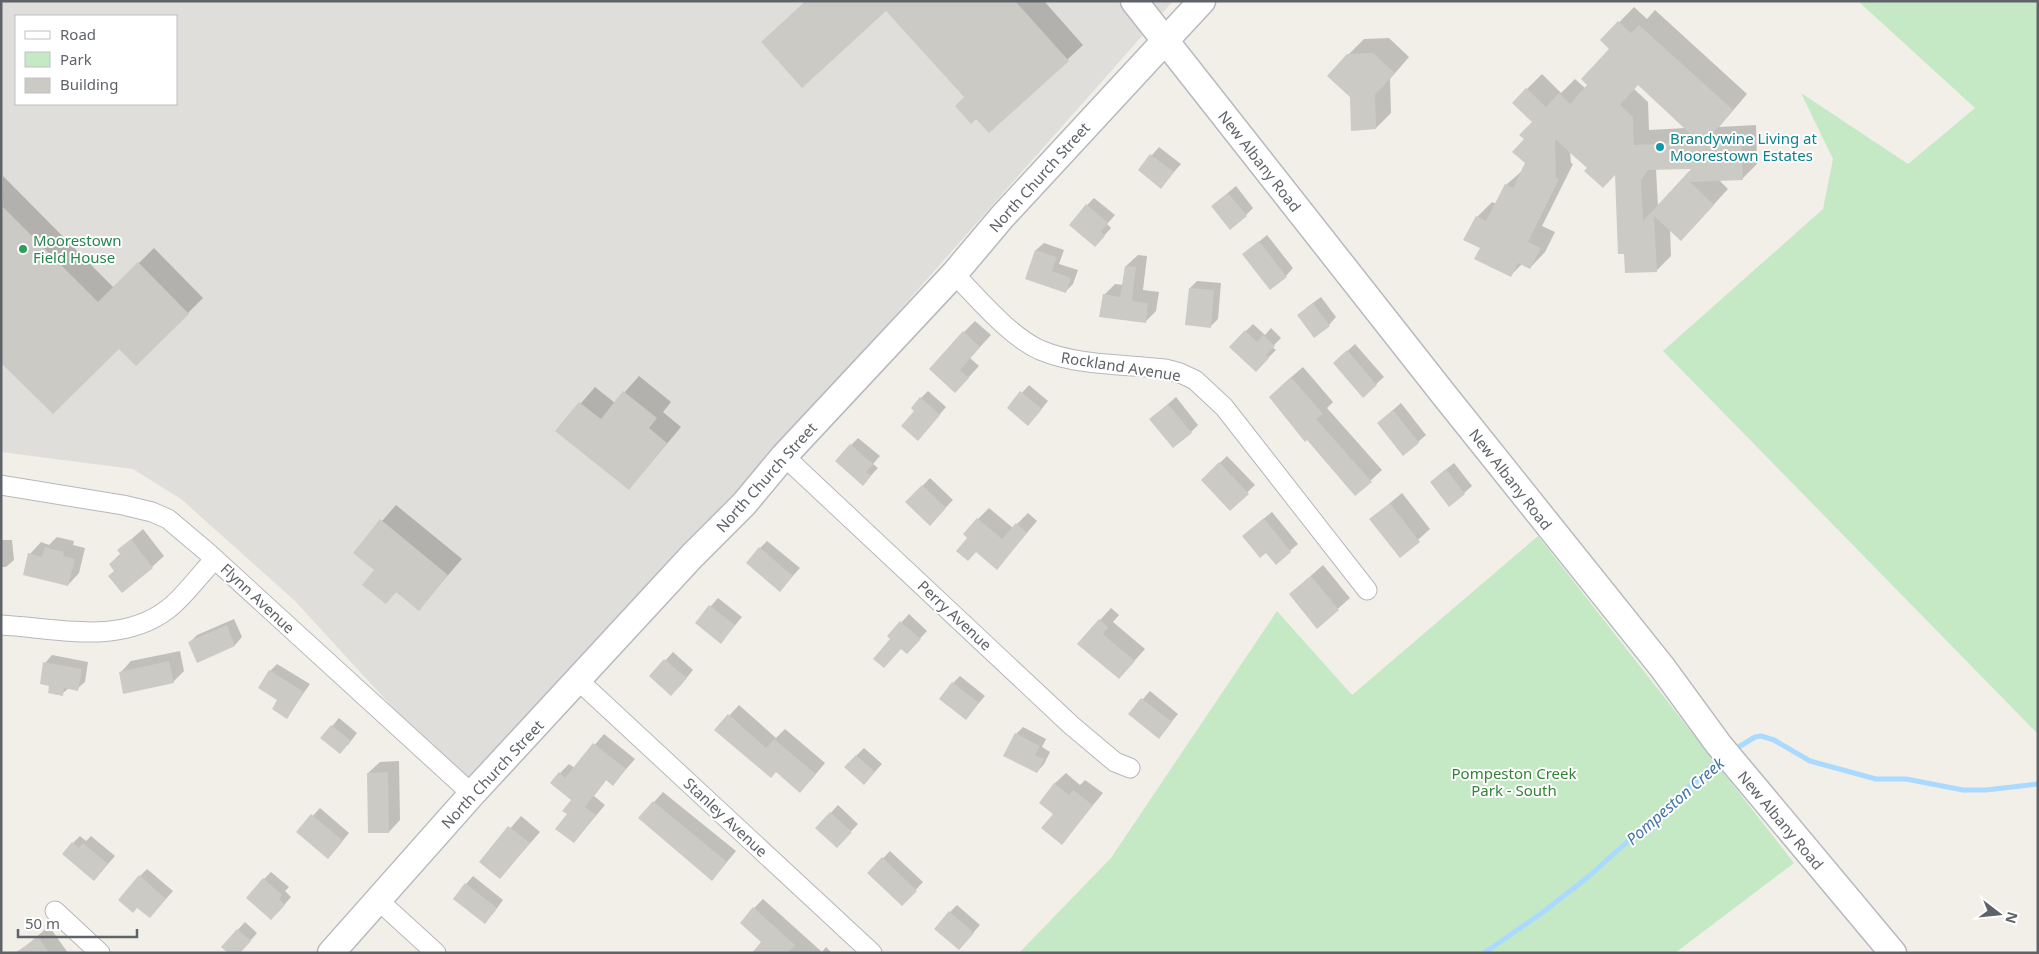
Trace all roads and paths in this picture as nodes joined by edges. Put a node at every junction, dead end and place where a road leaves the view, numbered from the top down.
1 (1134, 1) edge
2 (1202, 1) edge
3 (1166, 40) junction
4 (954, 274) junction
5 (784, 456) junction
6 (1, 485) edge
7 (215, 559) junction
8 (1367, 590) dead end
9 (1, 625) edge
10 (579, 681) junction
11 (1130, 768) dead end
12 (472, 794) junction
13 (378, 900) junction
14 (56, 912) dead end
15 (100, 953) edge
16 (331, 953) edge
17 (436, 953) edge
18 (872, 953) edge
19 (1893, 953) edge

1 - 3 main road, New Albany Road
2 - 3 main road, North Church Street
3 - 4 main road, North Church Street
3 - 19 main road, New Albany Road
4 - 5 main road, North Church Street
4 - 8 street, Rockland Avenue
5 - 10 main road, North Church Street
5 - 11 street, Perry Avenue
6 - 7 street, Flynn Avenue
7 - 9 street
7 - 12 street, Flynn Avenue
10 - 12 main road, North Church Street
10 - 18 street, Stanley Avenue
12 - 13 main road, North Church Street
13 - 16 main road, North Church Street
13 - 17 street
14 - 15 street

